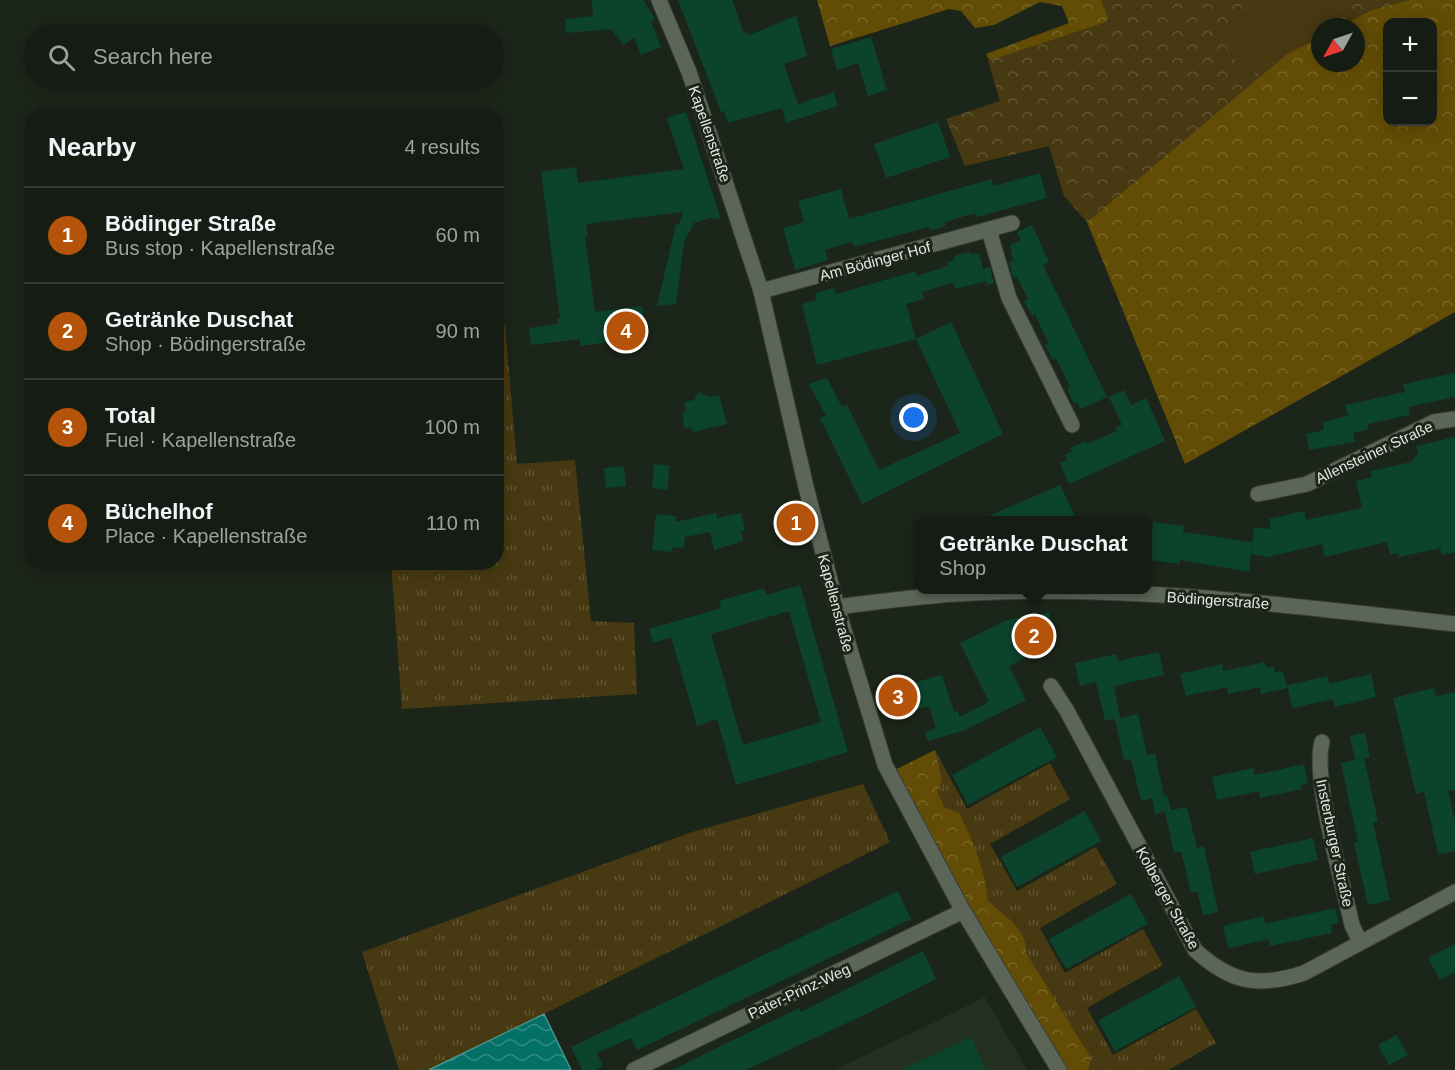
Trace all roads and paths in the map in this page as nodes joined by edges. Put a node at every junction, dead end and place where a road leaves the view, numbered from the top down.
1 (658, 0) edge
2 (1012, 223) dead end
3 (989, 230) junction
4 (761, 291) junction
5 (1455, 419) edge
6 (1072, 425) dead end
7 (1258, 494) dead end
8 (963, 594) edge
9 (1098, 594) edge
10 (837, 607) junction
11 (1455, 624) edge
12 (1052, 686) dead end
13 (1322, 742) dead end
14 (1455, 892) edge
15 (963, 911) junction
16 (1360, 942) junction
17 (634, 1070) edge
18 (1059, 1070) edge

1 - 4 street, Kapellenstraße
2 - 3 street, Am Bödinger Hof
3 - 4 street, Am Bödinger Hof
3 - 6 street
4 - 10 street, Kapellenstraße
5 - 7 street, Allensteiner Straße
8 - 10 street, Bödingerstraße
9 - 11 street, Bödingerstraße
10 - 15 street, Kapellenstraße
12 - 16 street, Kolberger Straße
13 - 16 street, Insterburger Straße
14 - 16 street, Kolberger Straße
15 - 17 street, Pater-Prinz-Weg
15 - 18 street, Kapellenstraße

